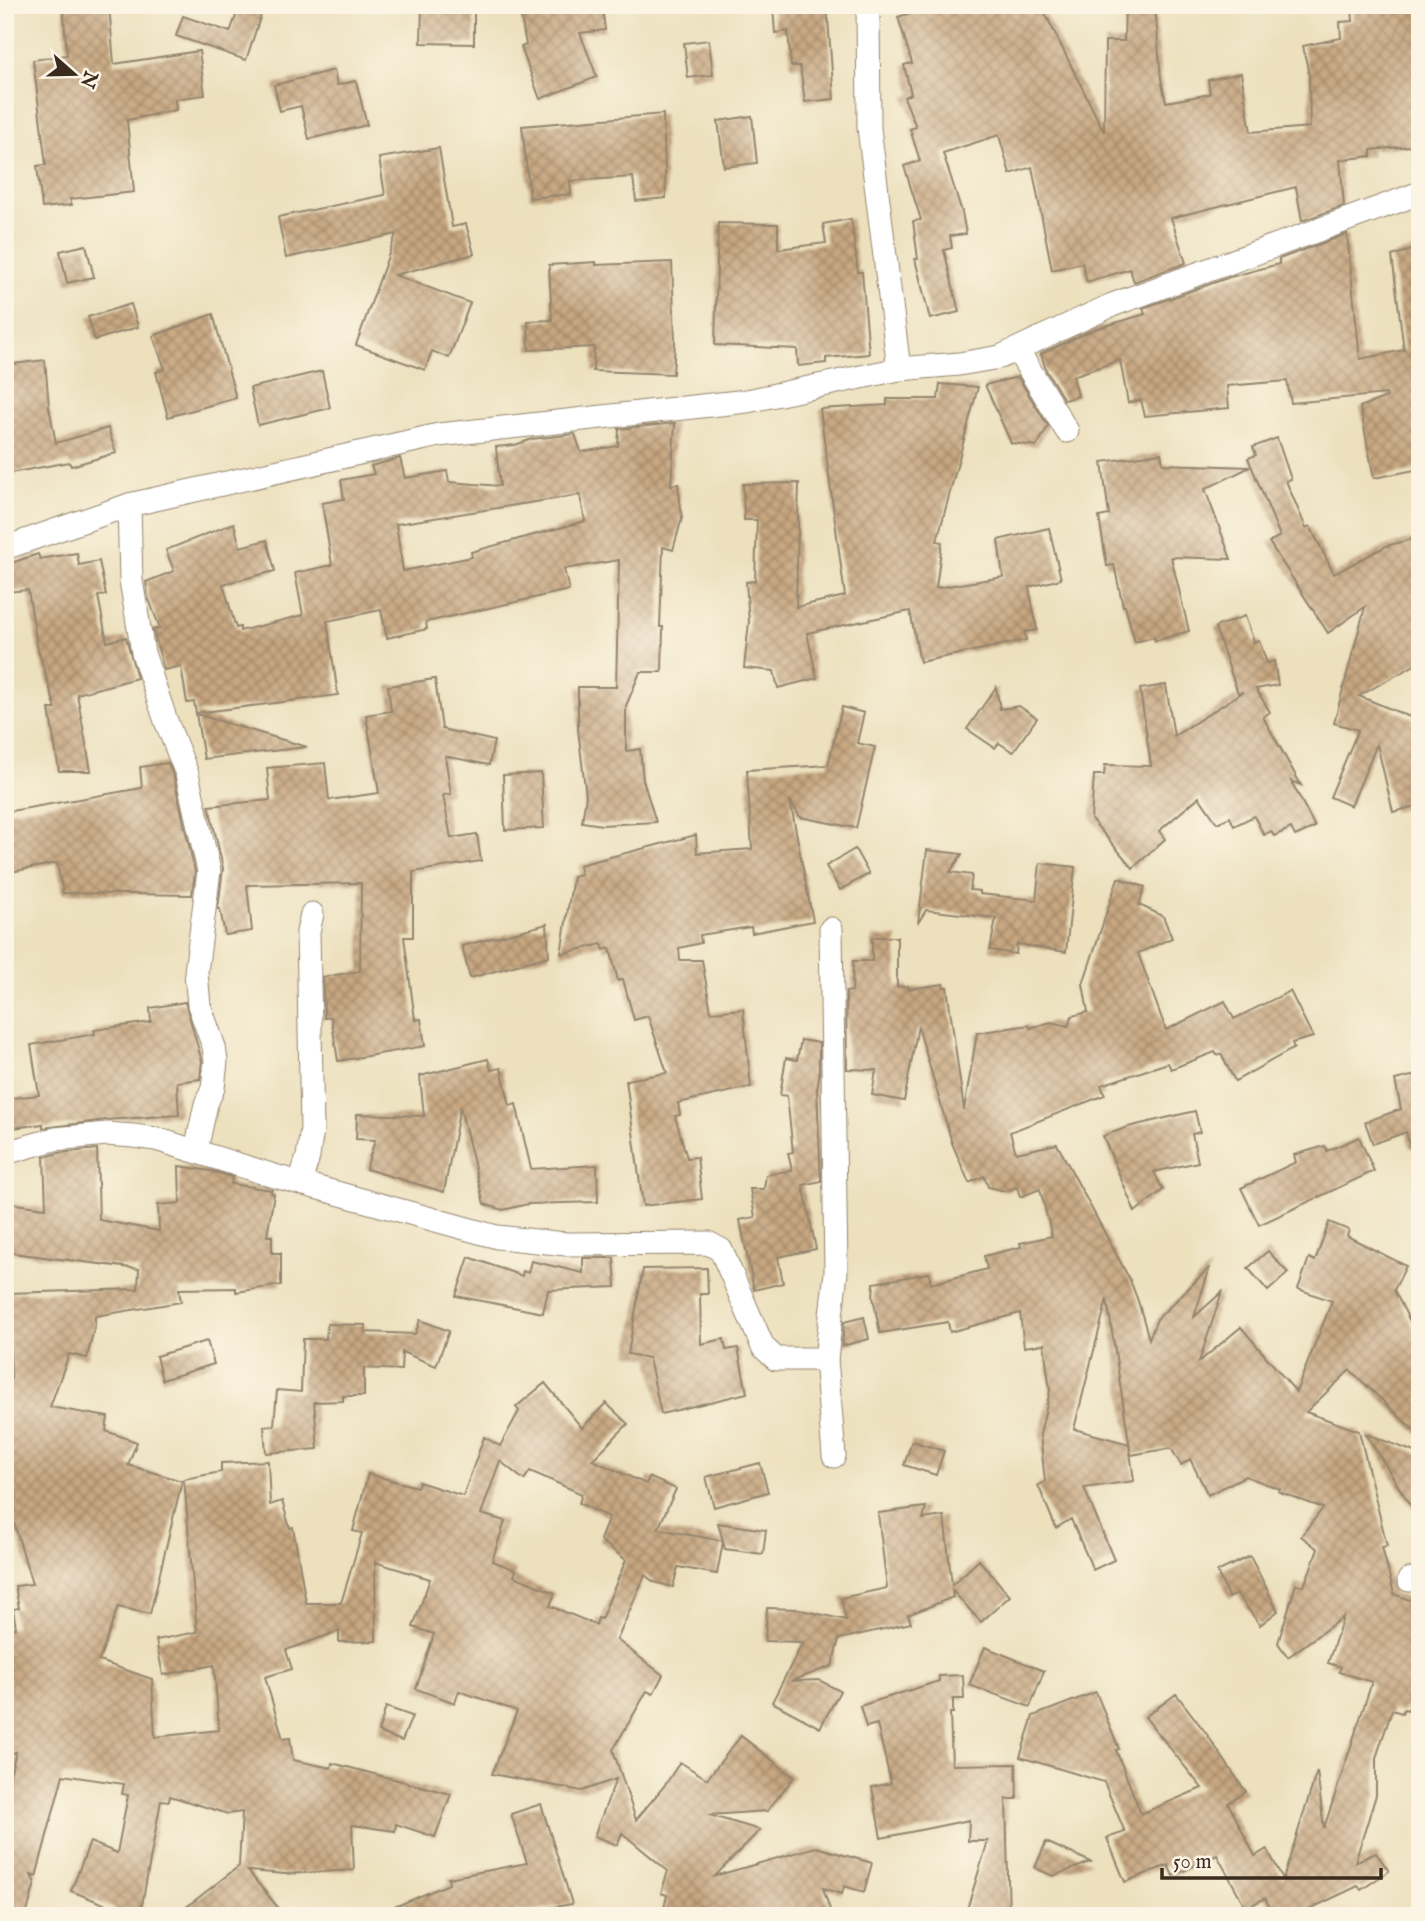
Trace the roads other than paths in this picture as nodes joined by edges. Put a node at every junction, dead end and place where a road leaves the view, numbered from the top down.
1 (869, 5) edge
2 (1420, 193) edge
3 (1018, 351) junction
4 (899, 369) junction
5 (1067, 431) dead end
6 (129, 505) junction
7 (5, 548) edge
8 (312, 914) dead end
9 (831, 929) dead end
10 (196, 1150) junction
11 (5, 1153) edge
12 (300, 1182) junction
13 (826, 1359) junction
14 (834, 1456) dead end

1 - 4 street
2 - 3 street
3 - 4 street
3 - 5 street
4 - 6 street
6 - 7 street
6 - 10 street
8 - 12 street
9 - 13 street
10 - 11 street
10 - 12 street
12 - 13 street
13 - 14 street

